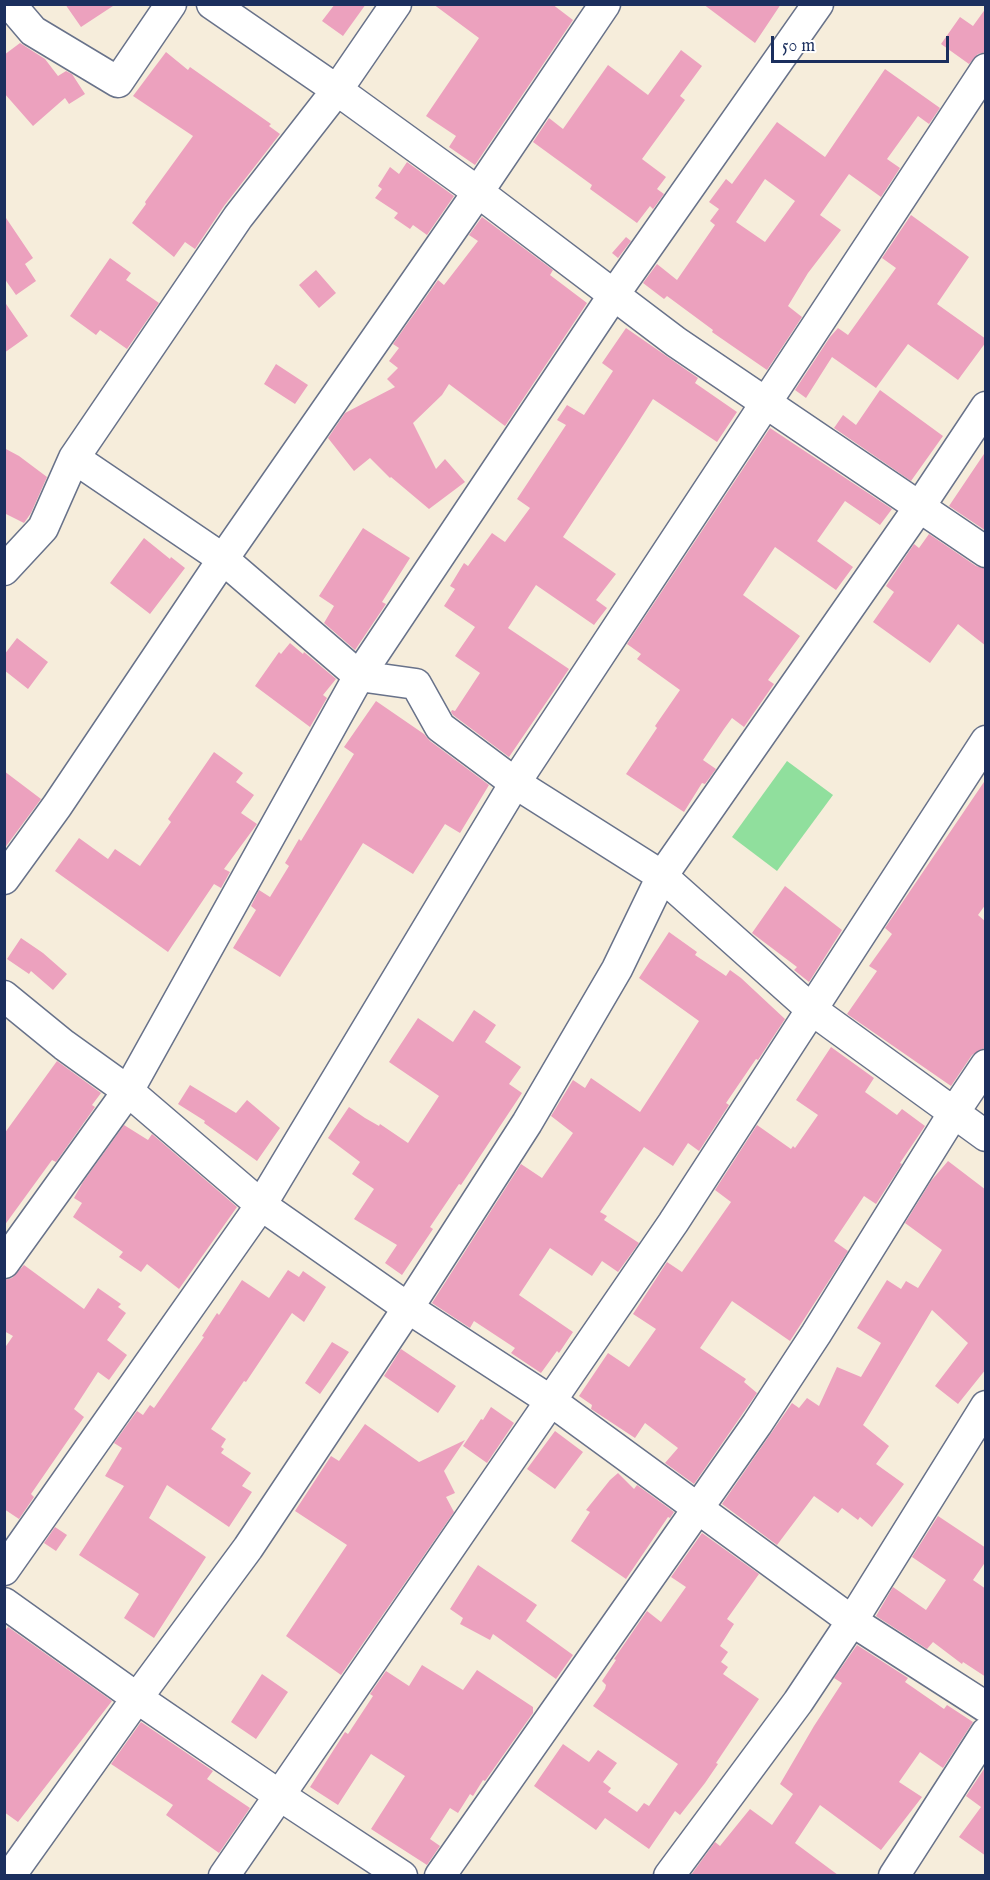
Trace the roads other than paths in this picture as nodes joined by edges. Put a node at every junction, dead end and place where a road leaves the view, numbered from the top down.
1 (10, 4) edge
2 (171, 4) edge
3 (212, 4) edge
4 (396, 4) edge
5 (606, 4) edge
6 (818, 4) edge
7 (986, 69) edge
8 (337, 90) junction
9 (478, 192) junction
10 (613, 296) junction
11 (765, 404) junction
12 (986, 408) edge
13 (74, 458) junction
14 (920, 506) junction
15 (986, 552) edge
16 (223, 559) junction
17 (4, 570) edge
18 (359, 676) junction
19 (986, 741) edge
20 (515, 783) junction
21 (662, 876) junction
22 (4, 879) edge
23 (4, 996) edge
24 (811, 1009) junction
25 (986, 1065) edge
26 (128, 1091) junction
27 (953, 1114) junction
28 (986, 1136) edge
29 (261, 1205) junction
30 (4, 1263) edge
31 (408, 1308) junction
32 (551, 1401) junction
33 (986, 1406) edge
34 (699, 1509) junction
35 (4, 1570) edge
36 (4, 1603) edge
37 (852, 1622) junction
38 (137, 1698) junction
39 (986, 1707) edge
40 (986, 1733) edge
41 (279, 1795) junction
42 (904, 1872) edge
43 (10, 1875) edge
44 (224, 1875) edge
45 (402, 1875) edge
46 (440, 1875) edge
47 (669, 1875) edge

1 - 2 street
3 - 8 street
4 - 8 street
5 - 9 street
6 - 10 street
7 - 11 street
8 - 9 street
8 - 13 street
9 - 10 street
9 - 16 street
10 - 11 street
10 - 18 street
11 - 14 street
11 - 20 street
12 - 14 street
13 - 16 street
13 - 17 street
14 - 15 street
14 - 21 street
16 - 18 street
16 - 22 street
18 - 20 street
18 - 26 street
19 - 24 street
20 - 21 street
20 - 29 street
21 - 24 street
21 - 31 street
23 - 26 street
24 - 27 street
24 - 32 street
25 - 27 street
26 - 29 street
26 - 30 street
27 - 28 street
27 - 34 street
29 - 31 street
29 - 35 street
31 - 32 street
31 - 38 street
32 - 34 street
32 - 41 street
33 - 37 street
34 - 37 street
34 - 46 street
36 - 38 street
37 - 39 street
37 - 47 street
38 - 41 street
38 - 43 street
40 - 42 street
41 - 44 street
41 - 45 street

